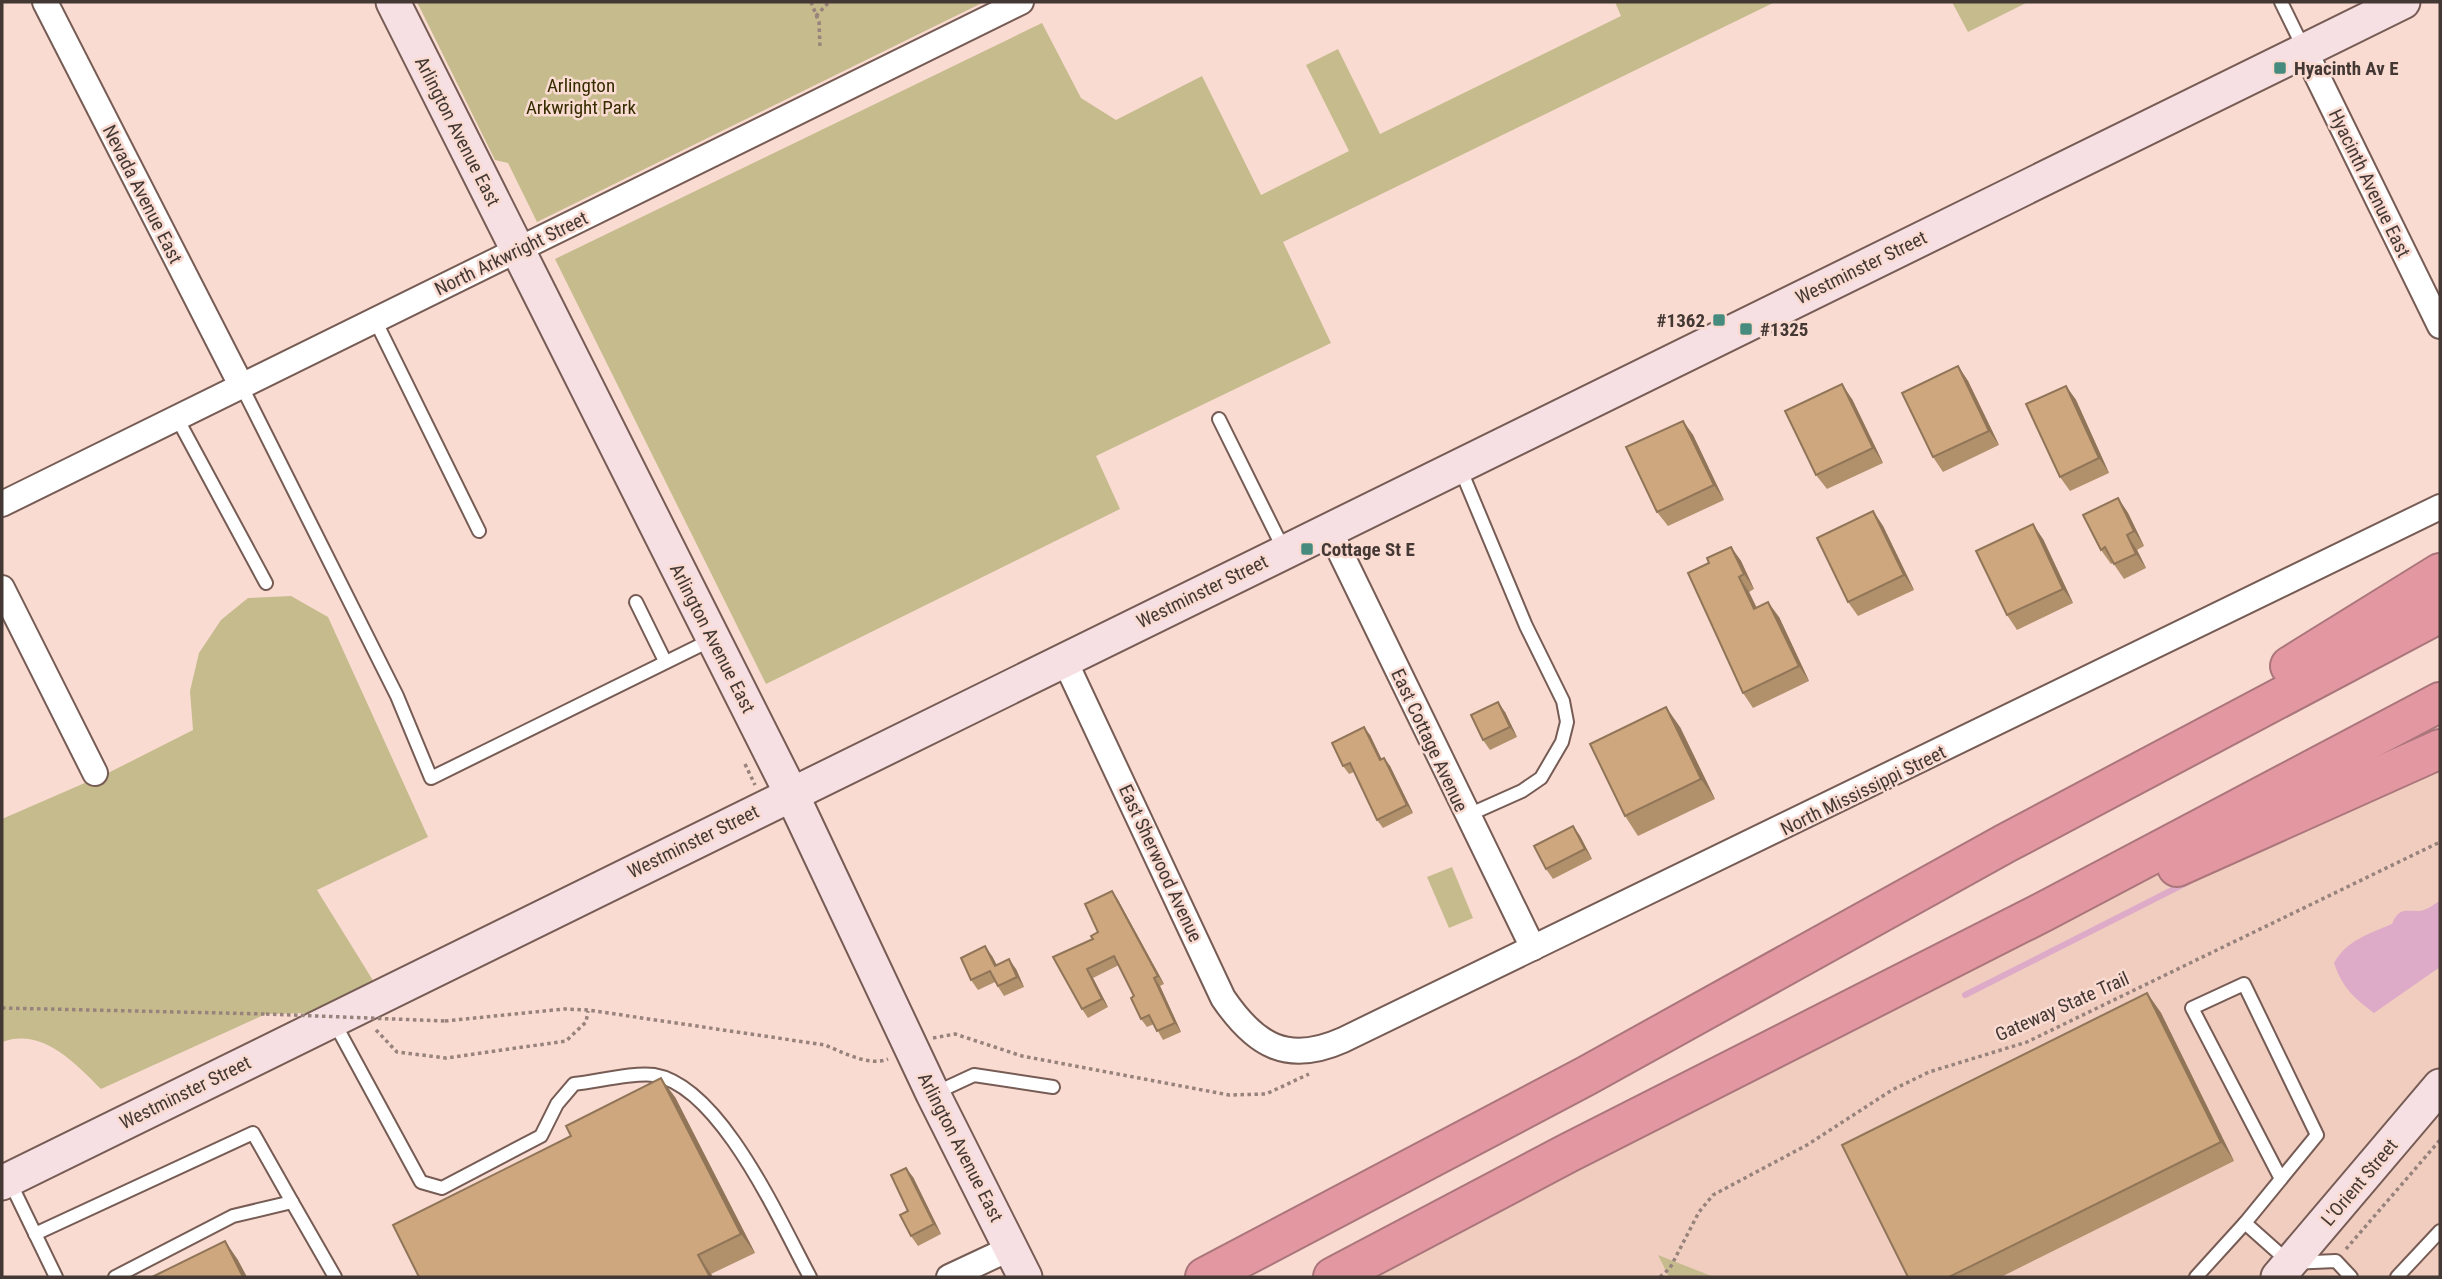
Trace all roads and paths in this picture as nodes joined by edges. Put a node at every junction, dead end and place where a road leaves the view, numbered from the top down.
1 (45, 2) edge
2 (393, 2) edge
3 (811, 2) edge
4 (829, 2) edge
5 (1021, 2) edge
6 (2281, 2) edge
7 (2403, 2) edge
8 (2367, 10) edge
9 (817, 16) junction
10 (820, 48) dead end
11 (2304, 49) junction
12 (517, 250) junction
13 (375, 320) junction
14 (2440, 326) edge
15 (242, 387) junction
16 (177, 418) junction
17 (1219, 419) dead end
18 (1458, 465) junction
19 (2, 504) edge
20 (2440, 507) edge
21 (1329, 529) junction
22 (479, 531) dead end
23 (1284, 550) junction
24 (2440, 573) edge
25 (266, 583) dead end
26 (2, 588) edge
27 (636, 602) dead end
28 (2440, 613) edge
29 (713, 639) junction
30 (1064, 659) junction
31 (665, 661) junction
32 (2440, 702) edge
33 (2440, 749) edge
34 (95, 773) dead end
35 (791, 793) junction
36 (1466, 816) junction
37 (2440, 842) edge
38 (2006, 843) junction
39 (2043, 912) junction
40 (1533, 948) junction
41 (2, 1008) edge
42 (588, 1010) junction
43 (339, 1029) junction
44 (931, 1039) dead end
45 (1279, 1048) joint
46 (883, 1062) dead end
47 (1315, 1071) dead end
48 (2440, 1086) edge
49 (1053, 1087) dead end
50 (933, 1094) junction
51 (2440, 1140) edge
52 (4, 1176) edge
53 (2281, 1179) junction
54 (292, 1202) junction
55 (2245, 1223) junction
56 (2440, 1231) edge
57 (35, 1234) junction
58 (1011, 1248) junction
59 (2336, 1261) junction
60 (2284, 1270) edge
61 (56, 1277) edge
62 (115, 1277) edge
63 (335, 1277) edge
64 (810, 1277) edge
65 (949, 1277) edge
66 (1025, 1277) edge
67 (1205, 1277) edge
68 (1333, 1277) edge
69 (1660, 1277) edge
70 (2196, 1277) edge
71 (2351, 1277) edge
72 (2397, 1277) edge

1 - 15 street, Nevada Avenue East
2 - 12 street, Arlington Avenue East
3 - 9 path
4 - 9 path
5 - 12 street, North Arkwright Street
6 - 11 lane, Hyacinth Avenue East
7 - 8 street, Westminster Street
8 - 11 street, Westminster Street
9 - 10 path
11 - 14 street, Hyacinth Avenue East
11 - 18 street, Westminster Street
12 - 13 street, North Arkwright Street
12 - 29 street, Arlington Avenue East
13 - 15 street, North Arkwright Street
13 - 22 lane
15 - 16 street, North Arkwright Street
15 - 31 lane
16 - 19 street, North Arkwright Street
16 - 25 lane
17 - 23 lane
18 - 21 street, Westminster Street
18 - 36 lane
20 - 40 street, North Mississippi Street
21 - 23 street, Westminster Street
21 - 36 street, East Cottage Avenue
23 - 30 street, Westminster Street
24 - 38 highway
26 - 34 street
27 - 31 lane
28 - 38 highway
29 - 31 lane
29 - 35 street, Arlington Avenue East
30 - 35 street, Westminster Street
30 - 45 street, East Sherwood Avenue
32 - 39 highway
33 - 39 highway
35 - 43 street, Westminster Street
35 - 50 street, Arlington Avenue East
36 - 40 street, East Cottage Avenue
37 - 69 path, Gateway State Trail
38 - 67 highway
39 - 68 highway
40 - 45 street, North Mississippi Street
41 - 42 path, bridge
42 - 43 path
42 - 46 path
43 - 52 street, Westminster Street
43 - 64 lane
44 - 47 path
48 - 60 street, L'Orient Street
49 - 50 lane
50 - 58 street, Arlington Avenue East
51 - 59 path
52 - 57 lane
53 - 53 lane
53 - 55 lane
54 - 57 lane
54 - 62 lane
54 - 63 lane
55 - 60 lane
55 - 70 lane
56 - 72 lane
57 - 61 lane
58 - 65 street
58 - 66 street, Arlington Avenue East
59 - 60 lane
59 - 71 lane

